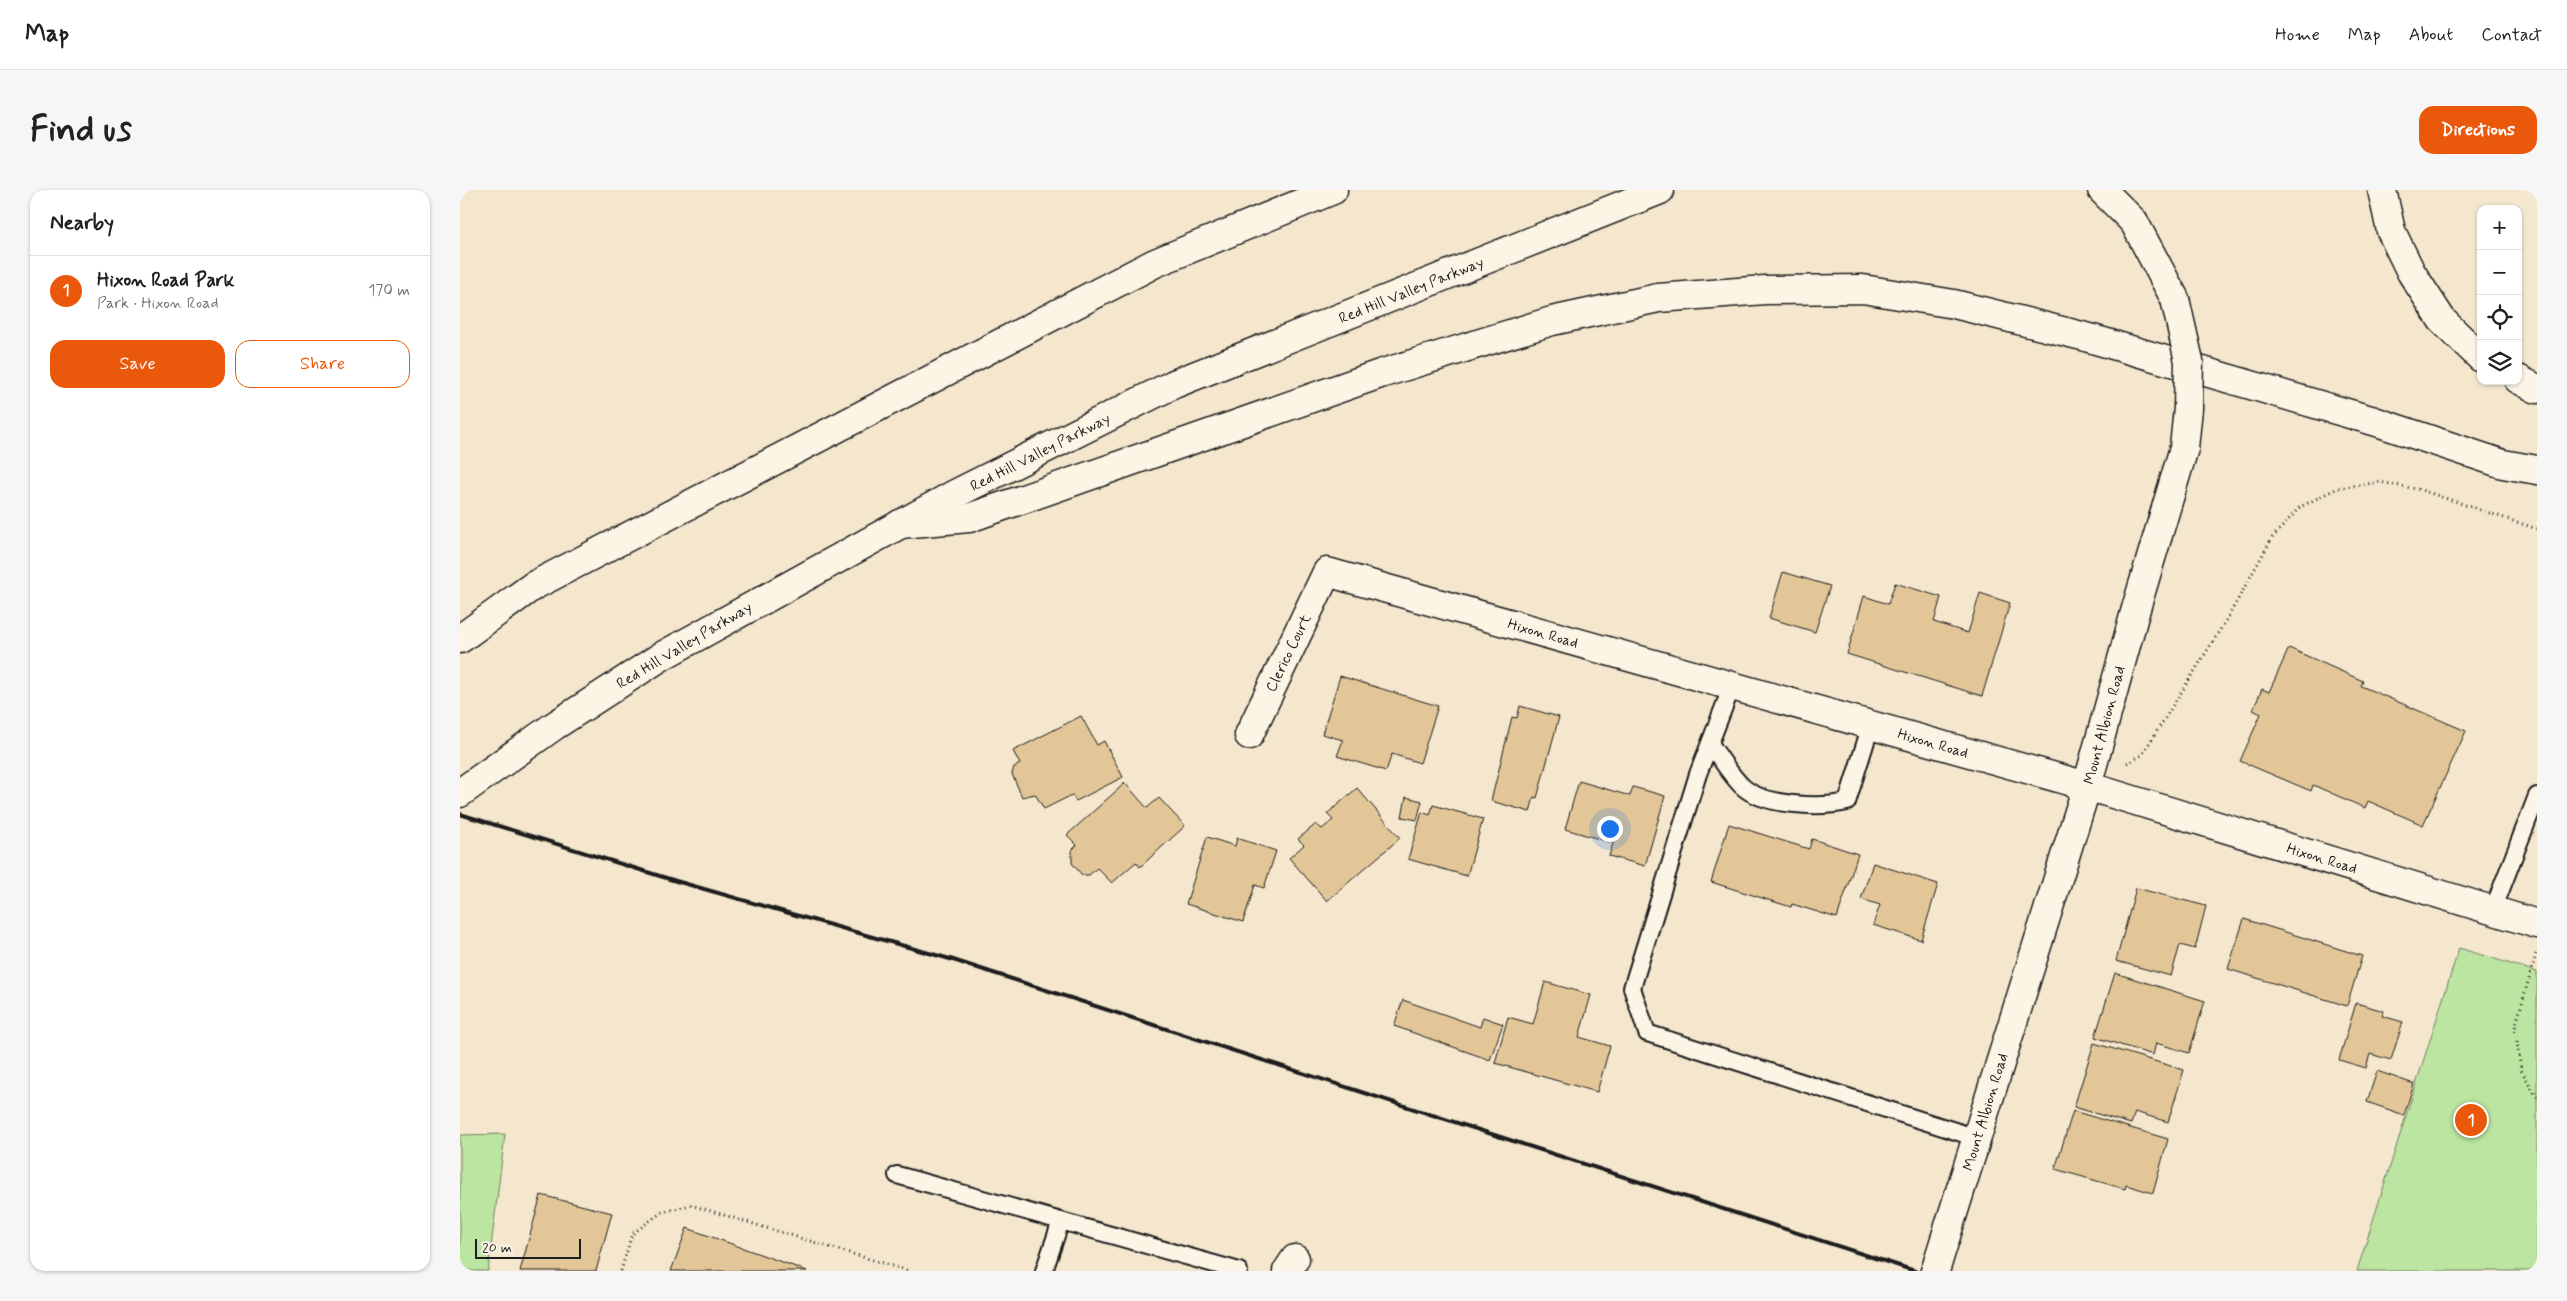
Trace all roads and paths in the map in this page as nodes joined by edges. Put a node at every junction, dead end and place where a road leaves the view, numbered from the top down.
1 (1332, 190) edge
2 (1660, 190) edge
3 (2102, 190) edge
4 (2382, 190) edge
5 (2477, 354) edge
6 (2522, 381) edge
7 (2537, 389) edge
8 (2537, 470) edge
9 (900, 524) junction
10 (2537, 529) edge
11 (1327, 572) joint
12 (460, 639) edge
13 (1732, 686) junction
14 (1871, 725) junction
15 (1248, 735) dead end
16 (1710, 744) junction
17 (2087, 786) junction
18 (460, 793) edge
19 (2537, 796) edge
20 (2493, 910) junction
21 (2537, 924) edge
22 (2537, 949) edge
23 (2537, 1097) edge
24 (1977, 1138) junction
25 (897, 1175) dead end
26 (1061, 1221) junction
27 (621, 1271) edge
28 (909, 1271) edge
29 (1044, 1271) edge
30 (1238, 1271) edge
31 (1935, 1271) edge

1 - 12 main road
2 - 9 main road, Red Hill Valley Parkway
3 - 17 main road, Mount Albion Road, bridge
4 - 5 main road
6 - 7 main road
8 - 9 main road
9 - 18 main road, Red Hill Valley Parkway
10 - 17 path
11 - 13 main road, Hixon Road
11 - 15 main road, Clerico Court
13 - 14 main road, Hixon Road
13 - 16 lane
14 - 16 lane
14 - 17 main road, Hixon Road
16 - 24 lane
17 - 20 main road, Hixon Road
17 - 24 main road, Mount Albion Road
19 - 20 lane
20 - 21 main road, Hixon Road
22 - 23 path
24 - 31 main road, Mount Albion Road
25 - 26 lane
26 - 29 lane
26 - 30 lane
27 - 28 path

